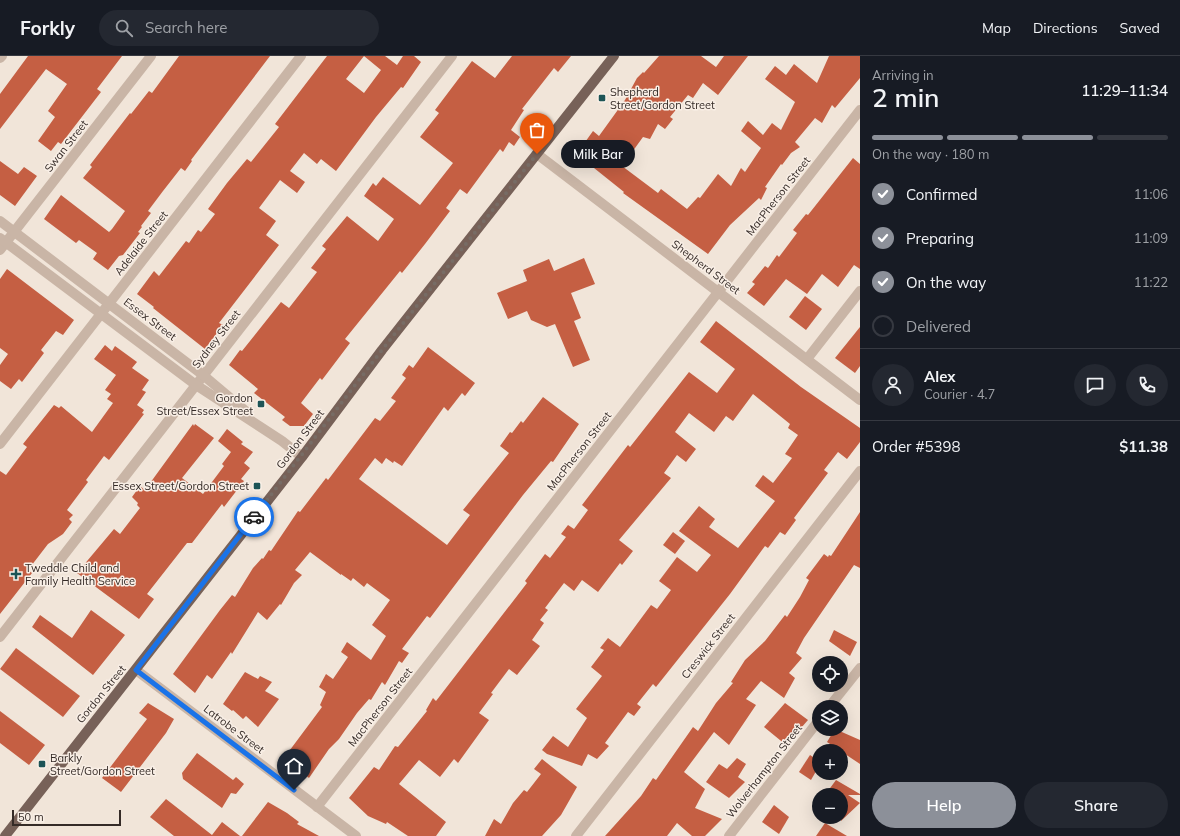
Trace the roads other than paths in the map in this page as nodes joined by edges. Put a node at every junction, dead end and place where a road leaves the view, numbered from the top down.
1 (151, 56) edge
2 (301, 56) edge
3 (452, 56) edge
4 (614, 56) edge
5 (860, 110) edge
6 (537, 154) junction
7 (0, 220) edge
8 (14, 232) junction
9 (2, 244) edge
10 (860, 291) edge
11 (718, 292) junction
12 (109, 303) junction
13 (101, 314) junction
14 (807, 359) junction
15 (203, 375) junction
16 (196, 385) junction
17 (860, 400) edge
18 (282, 441) junction
19 (0, 444) edge
20 (302, 456) junction
21 (860, 471) edge
22 (0, 637) edge
23 (860, 668) edge
24 (136, 670) junction
25 (835, 700) edge
26 (812, 729) edge
27 (317, 807) junction
28 (5, 836) edge
29 (356, 836) edge
30 (576, 836) edge
31 (729, 836) edge

1 - 8 street, Swan Street
2 - 12 street, Adelaide Street
3 - 15 street, Sydney Street
4 - 6 main road, Gordon Street
5 - 11 street, MacPherson Street
6 - 11 street, Shepherd Street
6 - 20 main road, Gordon Street
7 - 8 street, Essex Street
8 - 9 street, Swan Street
8 - 12 street, Essex Street
9 - 13 street, Essex Street
10 - 14 street
11 - 14 street, Shepherd Street
11 - 27 street, MacPherson Street
12 - 13 street, Adelaide Street
12 - 15 street, Essex Street
13 - 16 street, Essex Street
13 - 19 street, Adelaide Street
14 - 17 street, Shepherd Street
15 - 16 street, Sydney Street
15 - 18 street, Essex Street
16 - 18 street, Essex Street
16 - 22 street, Sydney Street
18 - 20 street, Essex Street
20 - 24 main road, Gordon Street
21 - 30 street, Creswick Street
23 - 25 street
24 - 27 street, Latrobe Street
24 - 28 main road, Gordon Street
26 - 31 street, Wolverhampton Street
27 - 29 street, Latrobe Street

